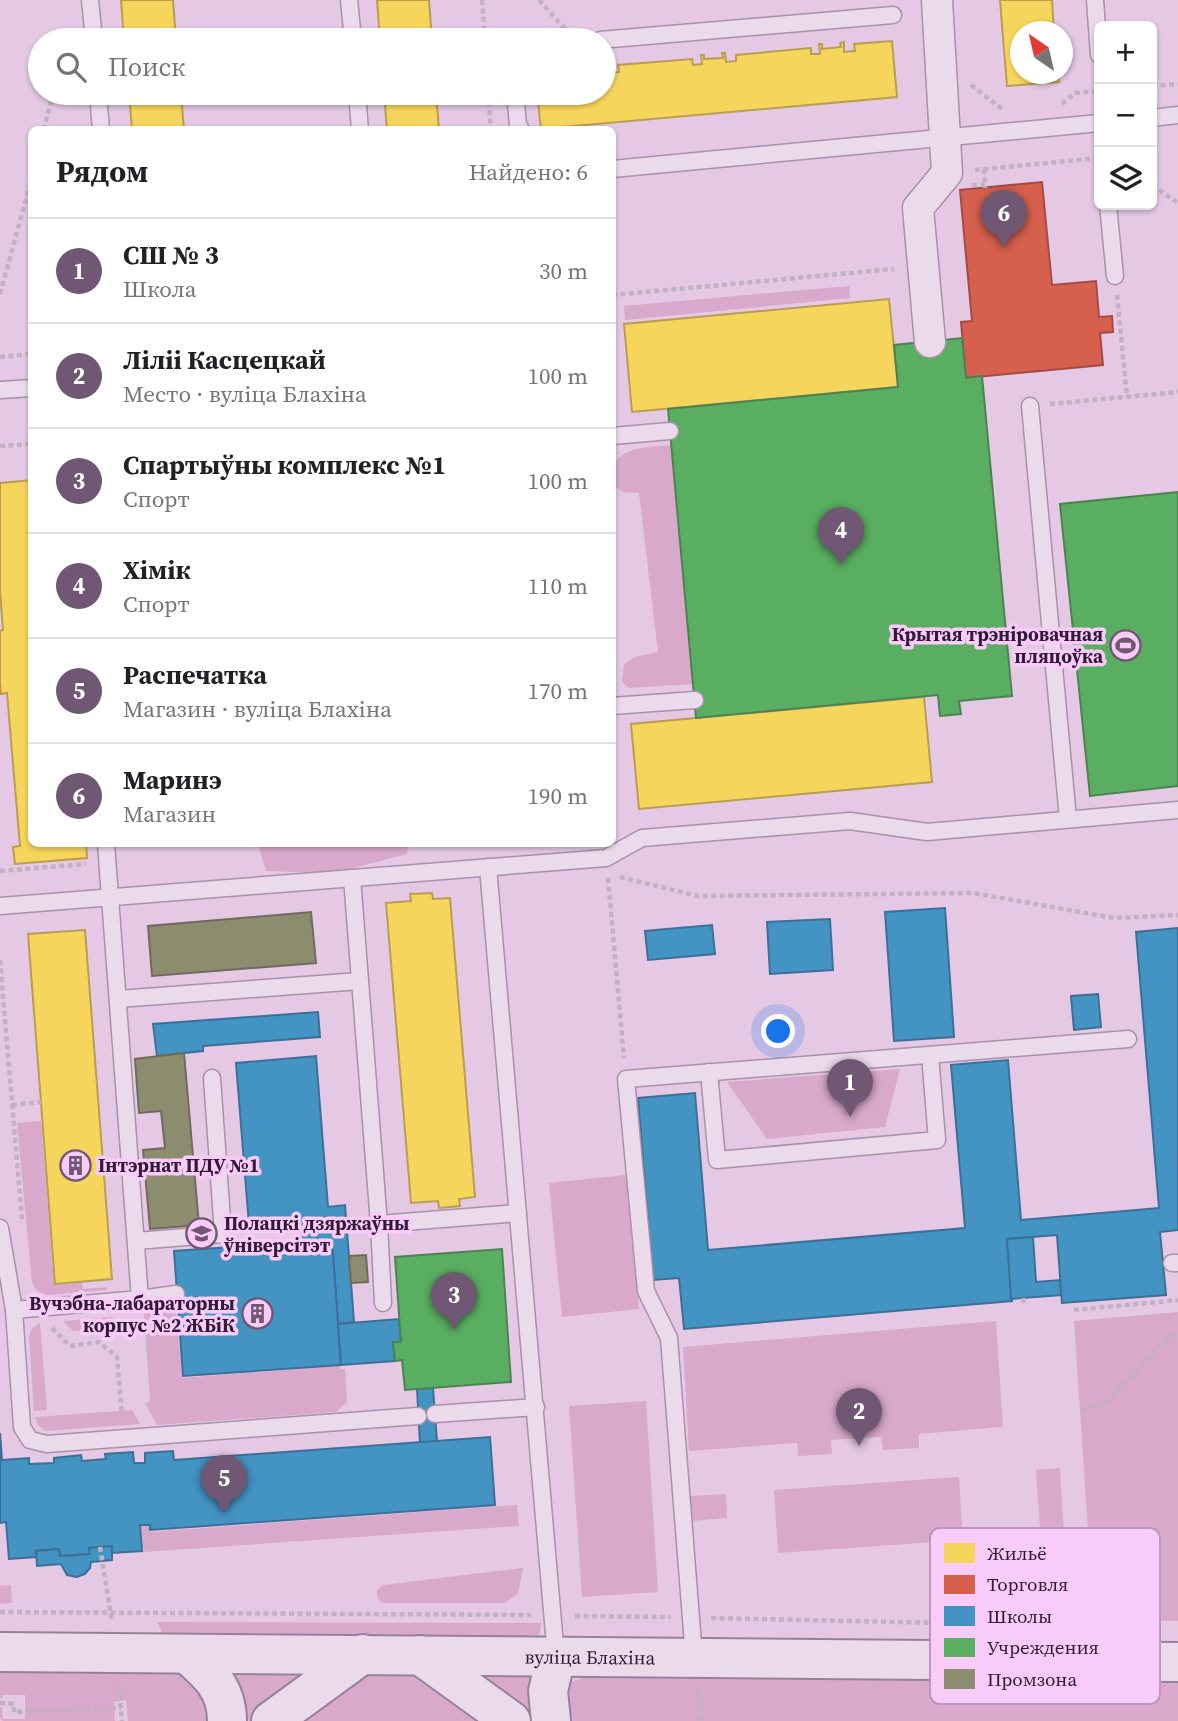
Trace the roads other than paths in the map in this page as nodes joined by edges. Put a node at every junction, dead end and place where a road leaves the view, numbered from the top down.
1 (90, 0) edge
2 (349, 0) edge
3 (937, 0) edge
4 (1095, 0) edge
5 (893, 15) dead end
6 (1097, 21) edge
7 (92, 28) edge
8 (352, 28) edge
9 (616, 39) edge
10 (99, 105) edge
11 (358, 105) edge
12 (516, 105) edge
13 (1178, 116) edge
14 (1157, 118) edge
15 (1094, 123) edge
16 (101, 126) edge
17 (360, 126) edge
18 (519, 126) edge
19 (944, 138) junction
20 (616, 169) edge
21 (1108, 210) edge
22 (1115, 276) road end
23 (930, 342) dead end
24 (28, 388) edge
25 (0, 390) edge
26 (1030, 406) road end
27 (670, 431) dead end
28 (616, 436) edge
29 (695, 700) dead end
30 (616, 706) edge
31 (1178, 810) edge
32 (1068, 819) junction
33 (106, 847) edge
34 (616, 847) edge
35 (606, 850) edge
36 (488, 867) junction
37 (352, 878) junction
38 (110, 898) junction
39 (0, 906) edge
40 (360, 981) junction
41 (118, 999) junction
42 (1128, 1039) dead end
43 (930, 1055) junction
44 (709, 1072) junction
45 (212, 1078) dead end
46 (518, 1213) junction
47 (379, 1224) junction
48 (0, 1228) edge
49 (136, 1241) junction
50 (176, 1294) dead end
51 (140, 1299) junction
52 (383, 1303) dead end
53 (14, 1310) junction
54 (536, 1407) junction
55 (435, 1415) dead end
56 (418, 1416) dead end
57 (0, 1652) edge
58 (187, 1654) junction
59 (363, 1654) junction
60 (420, 1655) junction
61 (556, 1657) junction
62 (694, 1657) junction
63 (930, 1659) edge
64 (1160, 1662) edge
65 (1178, 1662) edge
66 (227, 1721) edge
67 (271, 1721) edge
68 (511, 1721) edge
69 (551, 1721) edge

1 - 7 lane
2 - 8 lane
3 - 19 street
4 - 6 lane
5 - 9 lane
10 - 16 lane
11 - 17 lane
12 - 18 lane
13 - 14 lane
15 - 19 lane
19 - 20 lane
19 - 23 street
21 - 22 lane
24 - 25 lane
26 - 32 lane
27 - 28 lane
29 - 30 lane
31 - 32 lane
32 - 34 lane
33 - 38 lane
35 - 36 lane
36 - 37 lane
36 - 46 lane
37 - 38 lane
37 - 40 lane
38 - 39 lane
38 - 41 lane
40 - 41 lane
40 - 47 lane
41 - 49 lane
42 - 43 lane
43 - 44 lane
43 - 44 lane
44 - 62 lane
45 - 49 lane
46 - 47 lane
46 - 54 lane
47 - 52 lane
48 - 53 lane
49 - 51 lane
50 - 51 lane
51 - 53 lane
53 - 56 lane
54 - 55 lane
54 - 61 lane
57 - 58 street, вуліца Блахіна
58 - 59 street, вуліца Блахіна
58 - 66 street
59 - 60 street, вуліца Блахіна
59 - 67 street
60 - 61 street, вуліца Блахіна
60 - 68 street
61 - 62 street, вуліца Блахіна
61 - 69 street
62 - 63 street, вуліца Блахіна
64 - 65 street, вуліца Блахіна

